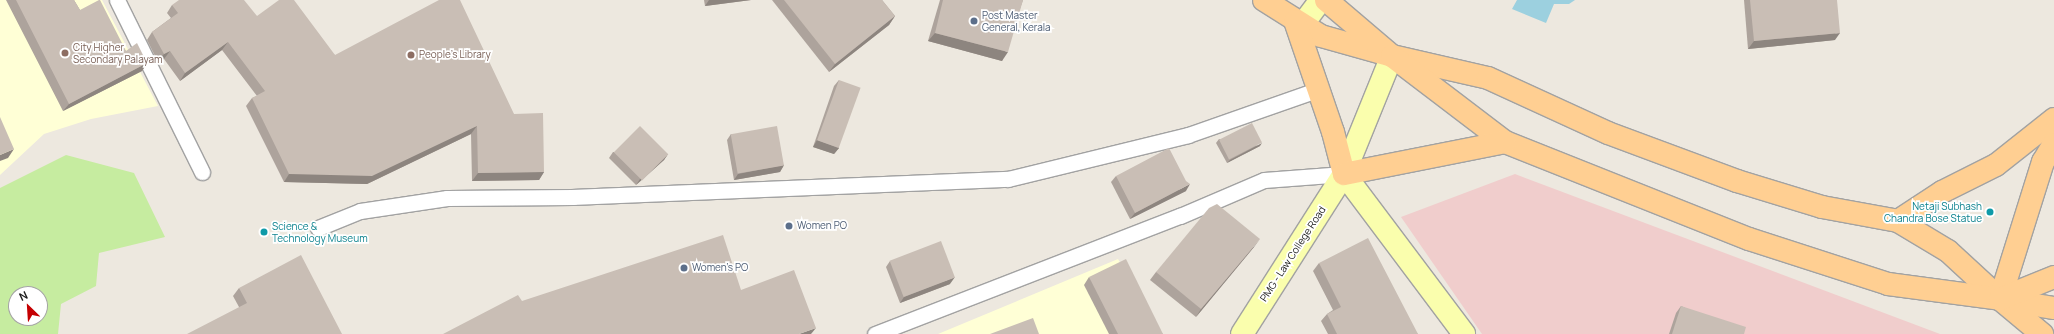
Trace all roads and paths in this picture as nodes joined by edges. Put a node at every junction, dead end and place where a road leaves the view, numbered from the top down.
1 (117, 0) edge
2 (1264, 0) edge
3 (1321, 0) edge
4 (1326, 0) edge
5 (1299, 23) junction
6 (1392, 56) junction
7 (1319, 89) junction
8 (2054, 119) edge
9 (1505, 142) junction
10 (2054, 144) edge
11 (202, 172) dead end
12 (1344, 174) junction
13 (1898, 221) junction
14 (318, 228) dead end
15 (2054, 277) edge
16 (2000, 298) junction
17 (2054, 308) edge
18 (875, 334) edge
19 (1242, 334) edge
20 (1464, 334) edge
21 (2042, 334) edge

1 - 11 lane
2 - 5 main road
3 - 5 main road
4 - 6 main road
5 - 6 main road
5 - 7 main road
6 - 9 main road
6 - 12 main road, PMG - Law College Road
6 - 13 main road
7 - 12 main road
7 - 14 lane
8 - 13 main road
9 - 12 main road
9 - 16 main road
10 - 16 main road
12 - 18 lane
12 - 19 main road, PMG - Law College Road
12 - 20 main road
13 - 16 main road
15 - 16 main road
16 - 17 main road
16 - 21 main road

